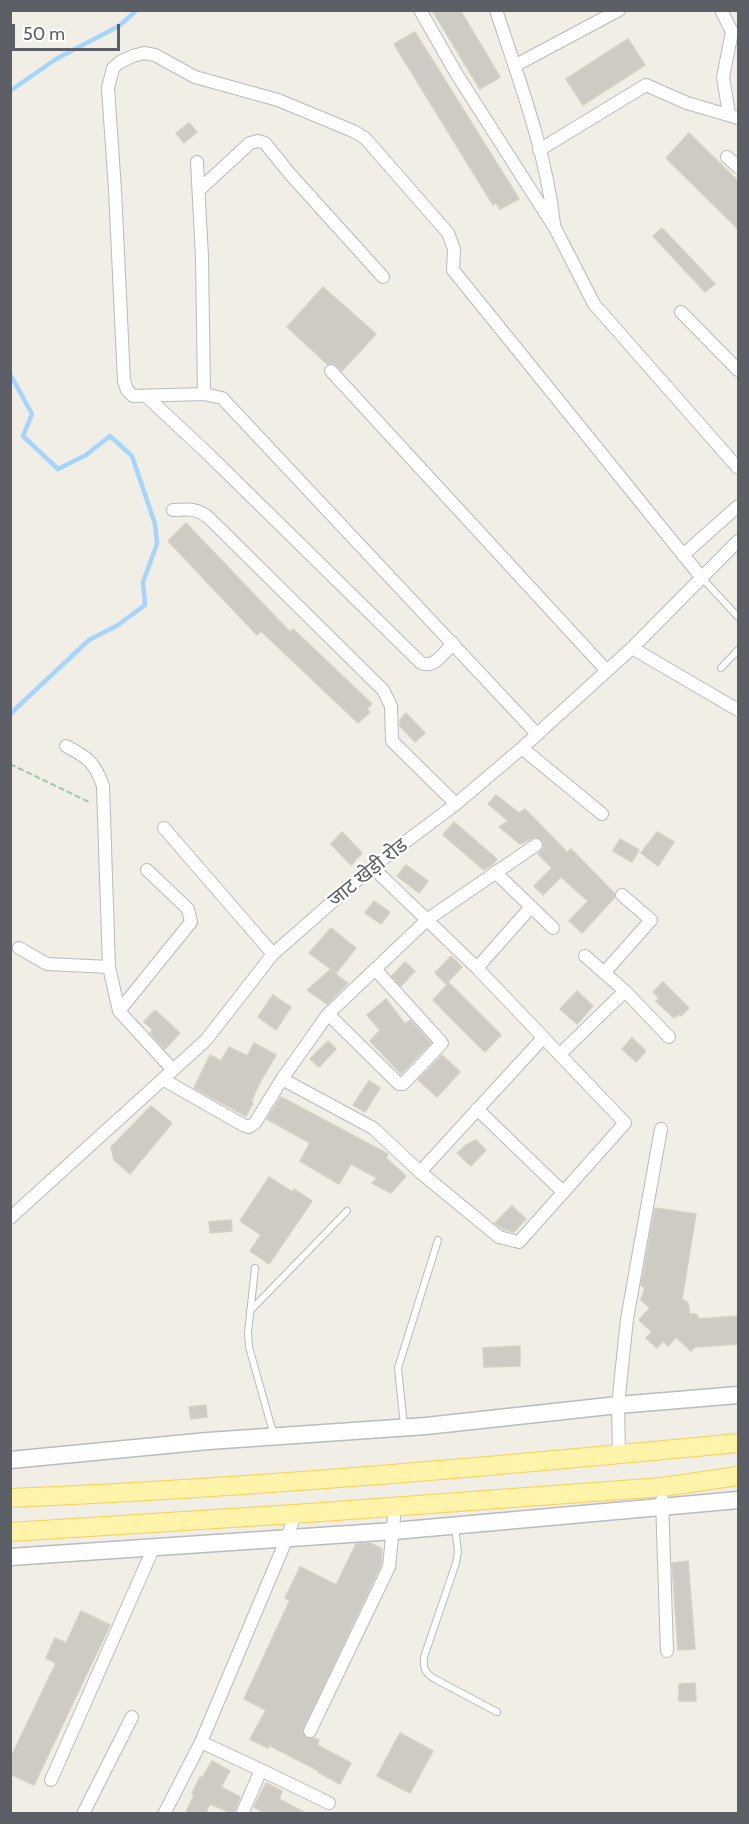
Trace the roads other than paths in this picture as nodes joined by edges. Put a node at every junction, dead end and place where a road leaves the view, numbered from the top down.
1 (420, 10) edge
2 (496, 10) edge
3 (619, 10) edge
4 (721, 10) edge
5 (516, 65) junction
6 (734, 116) edge
7 (539, 150) junction
8 (728, 157) dead end
9 (197, 162) dead end
10 (738, 167) edge
11 (199, 190) junction
12 (555, 228) junction
13 (383, 277) dead end
14 (681, 312) dead end
15 (738, 370) edge
16 (331, 371) dead end
17 (204, 394) junction
18 (146, 396) junction
19 (738, 468) edge
20 (738, 506) edge
21 (173, 510) dead end
22 (738, 541) edge
23 (683, 555) junction
24 (702, 578) junction
25 (738, 617) edge
26 (453, 643) junction
27 (632, 648) junction
28 (738, 650) edge
29 (721, 668) dead end
30 (607, 671) junction
31 (738, 710) edge
32 (537, 734) junction
33 (66, 746) dead end
34 (522, 748) junction
35 (456, 804) junction
36 (602, 814) dead end
37 (164, 828) dead end
38 (536, 845) dead end
39 (372, 867) junction
40 (147, 870) dead end
41 (495, 872) junction
42 (622, 895) dead end
43 (531, 907) junction
44 (428, 919) junction
45 (553, 928) dead end
46 (19, 948) dead end
47 (273, 954) junction
48 (585, 956) dead end
49 (109, 967) junction
50 (477, 968) junction
51 (375, 969) junction
52 (604, 973) junction
53 (625, 991) junction
54 (120, 1011) junction
55 (328, 1014) junction
56 (669, 1037) dead end
57 (543, 1038) junction
58 (560, 1054) junction
59 (173, 1070) junction
60 (282, 1079) junction
61 (164, 1080) junction
62 (477, 1109) junction
63 (661, 1129) dead end
64 (420, 1172) junction
65 (563, 1192) junction
66 (347, 1211) dead end
67 (10, 1218) edge
68 (438, 1240) dead end
69 (255, 1268) dead end
70 (250, 1312) junction
71 (738, 1395) edge
72 (618, 1405) junction
73 (404, 1427) junction
74 (274, 1436) junction
75 (738, 1443) edge
76 (619, 1455) junction
77 (10, 1460) edge
78 (738, 1476) edge
79 (662, 1487) junction
80 (10, 1497) edge
81 (738, 1500) edge
82 (396, 1506) junction
83 (663, 1508) junction
84 (295, 1514) junction
85 (455, 1526) junction
86 (394, 1531) junction
87 (10, 1532) edge
88 (287, 1538) junction
89 (153, 1549) junction
90 (10, 1557) edge
91 (666, 1651) dead end
92 (497, 1712) dead end
93 (132, 1717) dead end
94 (309, 1731) dead end
95 (201, 1742) junction
96 (261, 1770) junction
97 (51, 1780) dead end
98 (328, 1803) dead end
99 (82, 1814) edge
100 (164, 1814) edge
101 (242, 1814) edge

1 - 12 street
2 - 5 street
3 - 5 street
4 - 6 street
5 - 7 street
6 - 7 street
7 - 12 street
8 - 10 street
9 - 11 street
11 - 13 street
11 - 17 street
12 - 19 street
14 - 15 street
16 - 30 street
17 - 18 street
17 - 26 street
18 - 23 street
18 - 26 street
20 - 23 street
21 - 35 street
22 - 24 street, जाट खेड़ी रोड
23 - 24 street
24 - 25 lane
24 - 27 street, जाट खेड़ी रोड
26 - 32 street
27 - 30 street, जाट खेड़ी रोड
27 - 31 street
28 - 29 lane
30 - 32 street, जाट खेड़ी रोड
32 - 34 street, जाट खेड़ी रोड
33 - 49 street
34 - 35 street, जाट खेड़ी रोड
34 - 36 street
35 - 39 street, जाट खेड़ी रोड
37 - 47 street
38 - 41 street
39 - 44 street
39 - 47 street, जाट खेड़ी रोड
40 - 54 street
41 - 43 street
41 - 44 street
42 - 52 street
43 - 45 street
43 - 50 street
44 - 50 street
44 - 51 street
46 - 49 street
47 - 59 street, जाट खेड़ी रोड
48 - 52 street
49 - 54 street
50 - 57 street
51 - 55 street
51 - 55 street
52 - 53 street
53 - 56 street
53 - 58 street
54 - 59 street
55 - 60 street
57 - 58 street
57 - 62 street
58 - 65 street
59 - 61 street, जाट खेड़ी रोड
60 - 61 street
60 - 64 street
61 - 67 street, जाट खेड़ी रोड
62 - 64 street
62 - 65 street
63 - 72 street
64 - 65 street
66 - 70 lane
68 - 73 lane
69 - 70 lane
70 - 74 lane
71 - 72 street
72 - 73 street
72 - 76 street
73 - 74 street
74 - 77 street
75 - 76 main road
76 - 80 main road
78 - 79 main road
79 - 82 main road
79 - 83 street
81 - 83 street
82 - 84 main road
82 - 86 street
83 - 85 street
83 - 91 street
84 - 87 main road
84 - 88 street
85 - 86 street
85 - 92 lane
86 - 88 street
86 - 94 street
88 - 89 street
88 - 95 street
89 - 90 street
89 - 97 street
93 - 99 street
95 - 96 street
95 - 100 street
96 - 98 street
96 - 101 street

